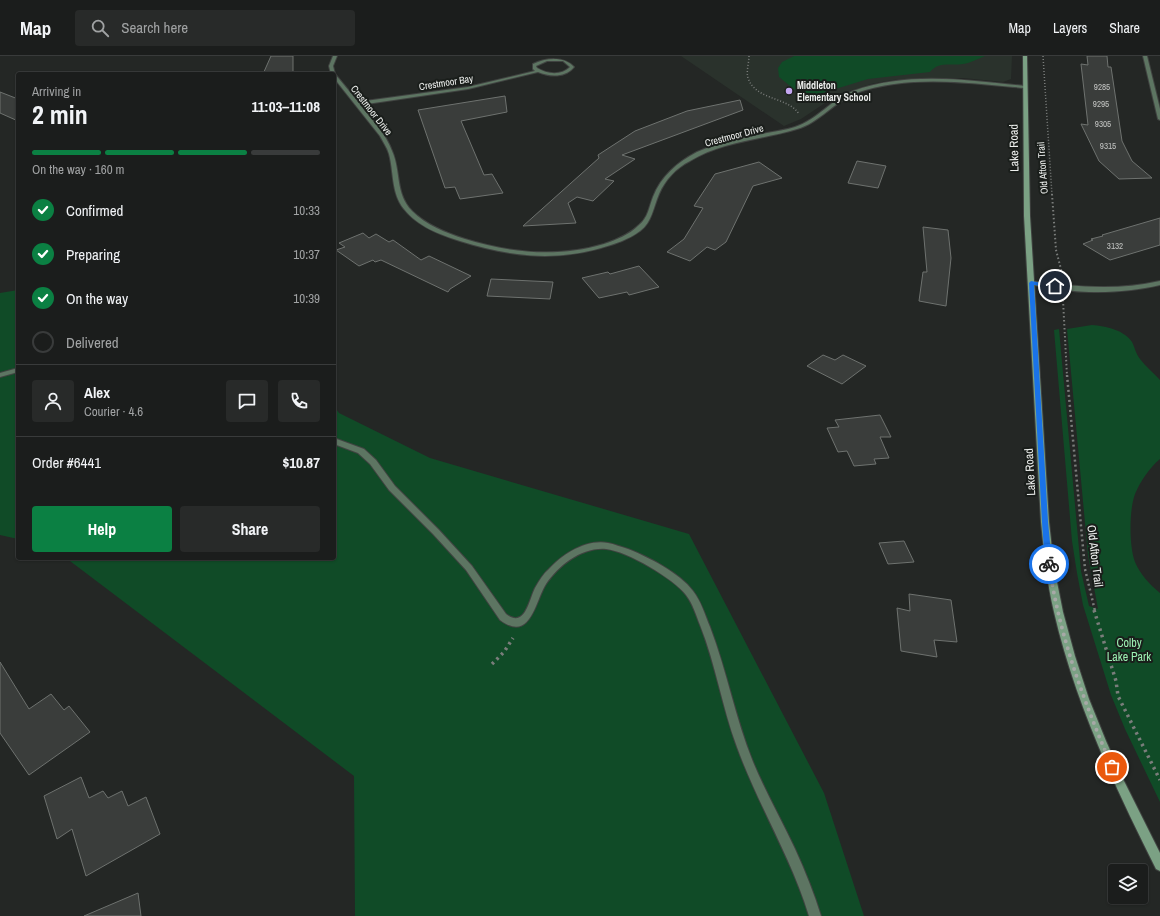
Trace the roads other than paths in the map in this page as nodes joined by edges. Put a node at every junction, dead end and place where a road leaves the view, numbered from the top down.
1 (335, 56) edge
2 (1025, 56) edge
3 (1145, 56) edge
4 (538, 71) junction
5 (333, 72) edge
6 (336, 78) edge
7 (1025, 87) junction
8 (356, 104) junction
9 (1160, 119) edge
10 (1031, 283) junction
11 (1160, 283) edge
12 (16, 371) edge
13 (0, 375) edge
14 (336, 442) edge
15 (1160, 865) edge
16 (815, 916) edge

1 - 5 street, Crestmoor Drive
2 - 7 street, Lake Road
3 - 9 street
4 - 4 street
4 - 8 street, Crestmoor Bay
6 - 8 street, Crestmoor Drive
7 - 8 street, Crestmoor Drive
7 - 10 street, Lake Road
10 - 11 street
10 - 15 street, Lake Road
12 - 13 street
14 - 16 street

